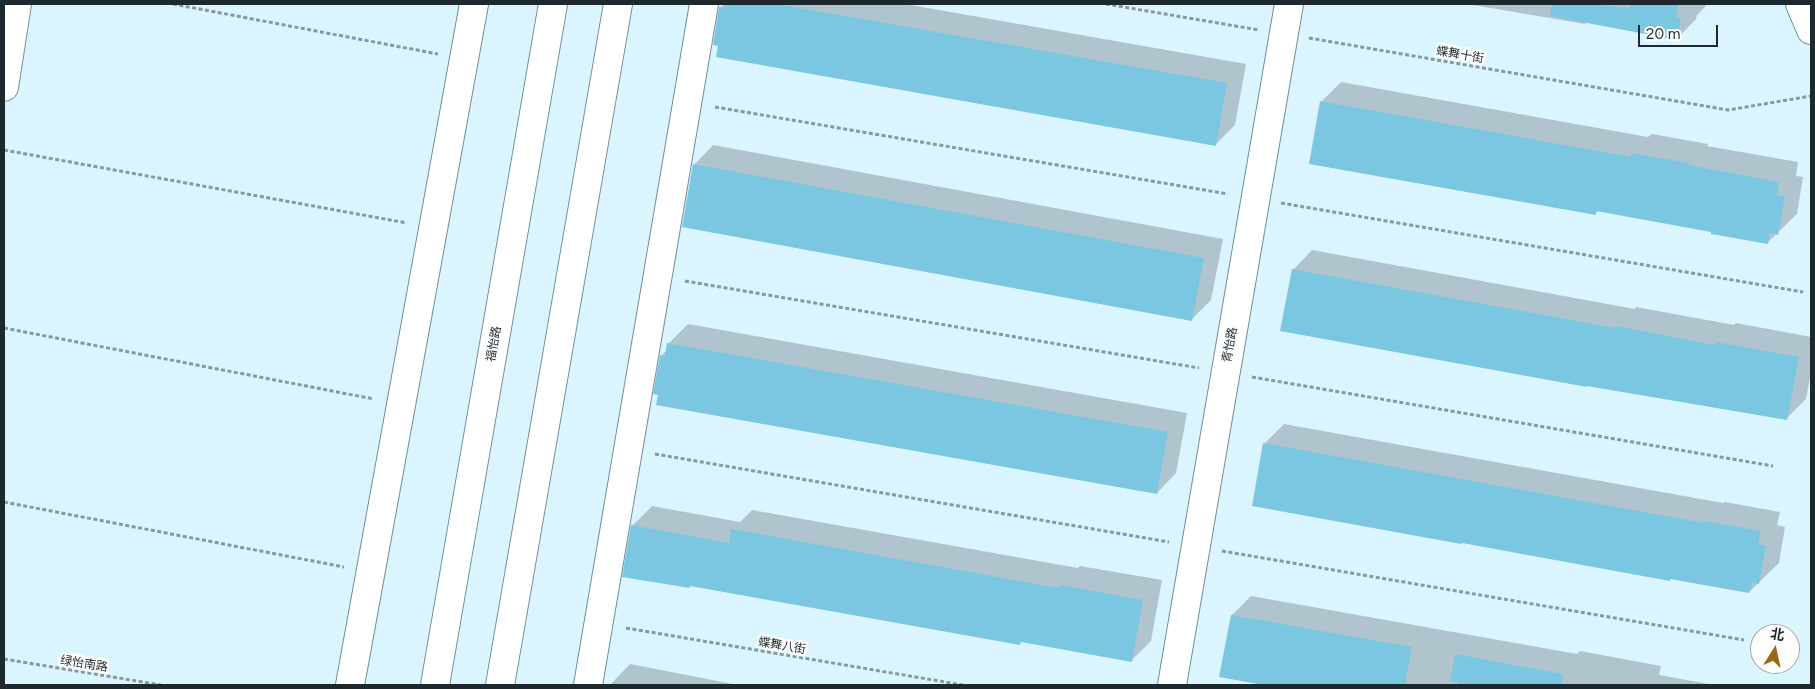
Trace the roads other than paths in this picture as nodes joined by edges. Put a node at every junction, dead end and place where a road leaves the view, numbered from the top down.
1 (17, 4) edge
2 (474, 4) edge
3 (553, 4) edge
4 (618, 4) edge
5 (704, 4) edge
6 (1289, 4) edge
7 (1800, 4) edge
8 (1811, 30) edge
9 (4, 87) edge
10 (350, 685) edge
11 (435, 685) edge
12 (500, 685) edge
13 (588, 685) edge
14 (1172, 685) edge

1 - 9 street
2 - 10 street
3 - 11 street, 福怡路
4 - 12 street
5 - 13 street
6 - 14 street, 青怡路
7 - 8 street

